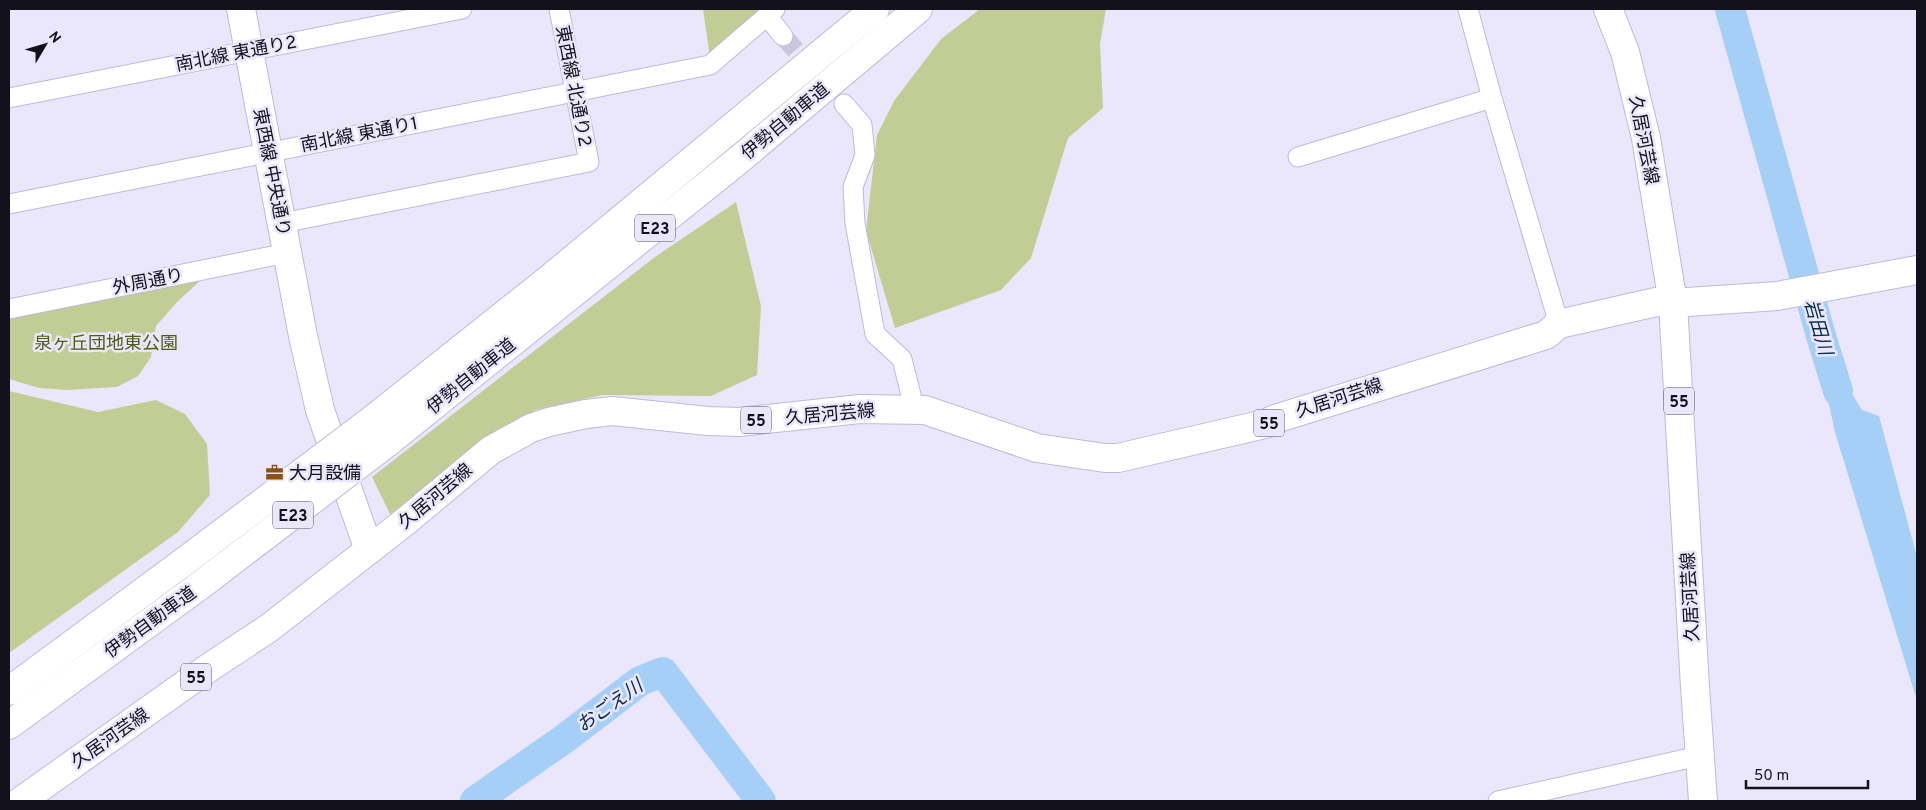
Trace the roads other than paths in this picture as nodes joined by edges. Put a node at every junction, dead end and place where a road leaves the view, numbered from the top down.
1 (240, 9) edge
2 (462, 9) edge
3 (559, 9) edge
4 (875, 9) edge
5 (918, 9) edge
6 (1468, 9) edge
7 (1608, 9) edge
8 (771, 12) edge
9 (783, 36) tunnel mouth
10 (248, 51) junction
11 (575, 92) junction
12 (9, 98) edge
13 (1492, 98) junction
14 (844, 104) tunnel mouth
15 (268, 152) junction
16 (1298, 157) dead end
17 (9, 204) edge
18 (282, 223) junction
19 (287, 253) junction
20 (1917, 270) edge
21 (1673, 303) junction
22 (9, 309) edge
23 (1559, 324) junction
24 (914, 411) junction
25 (369, 550) junction
26 (9, 691) edge
27 (9, 725) edge
28 (1699, 756) junction
29 (21, 801) edge
30 (1498, 801) edge
31 (1703, 801) edge

1 - 10 main road, 東西線 中央通り
2 - 10 street, 南北線 東通り2
3 - 11 street, 東西線 北通り2
4 - 26 main road, 伊勢自動車道 / E23, bridge
5 - 27 main road, 伊勢自動車道 / E23, bridge
6 - 13 street
7 - 21 main road, 久居河芸線 / 55
8 - 9 street
8 - 11 street, 南北線 東通り1
10 - 12 street, 南北線 東通り2
10 - 15 main road, 東西線 中央通り
11 - 15 street, 南北線 東通り1
11 - 18 street, 東西線 北通り2
13 - 16 street
13 - 23 street
14 - 24 street
15 - 17 street, 南北線 東通り1
15 - 18 main road, 東西線 中央通り
18 - 19 main road, 東西線 中央通り
19 - 22 street, 外周通り
19 - 25 main road, 東西線 中央通り
20 - 21 main road, 久居河芸線 / 55
21 - 23 main road, 久居河芸線 / 55
21 - 28 main road, 久居河芸線 / 55
23 - 24 main road, 久居河芸線 / 55
24 - 25 main road, 久居河芸線 / 55
25 - 29 main road, 久居河芸線 / 55
28 - 30 street
28 - 31 main road, 久居河芸線 / 55

